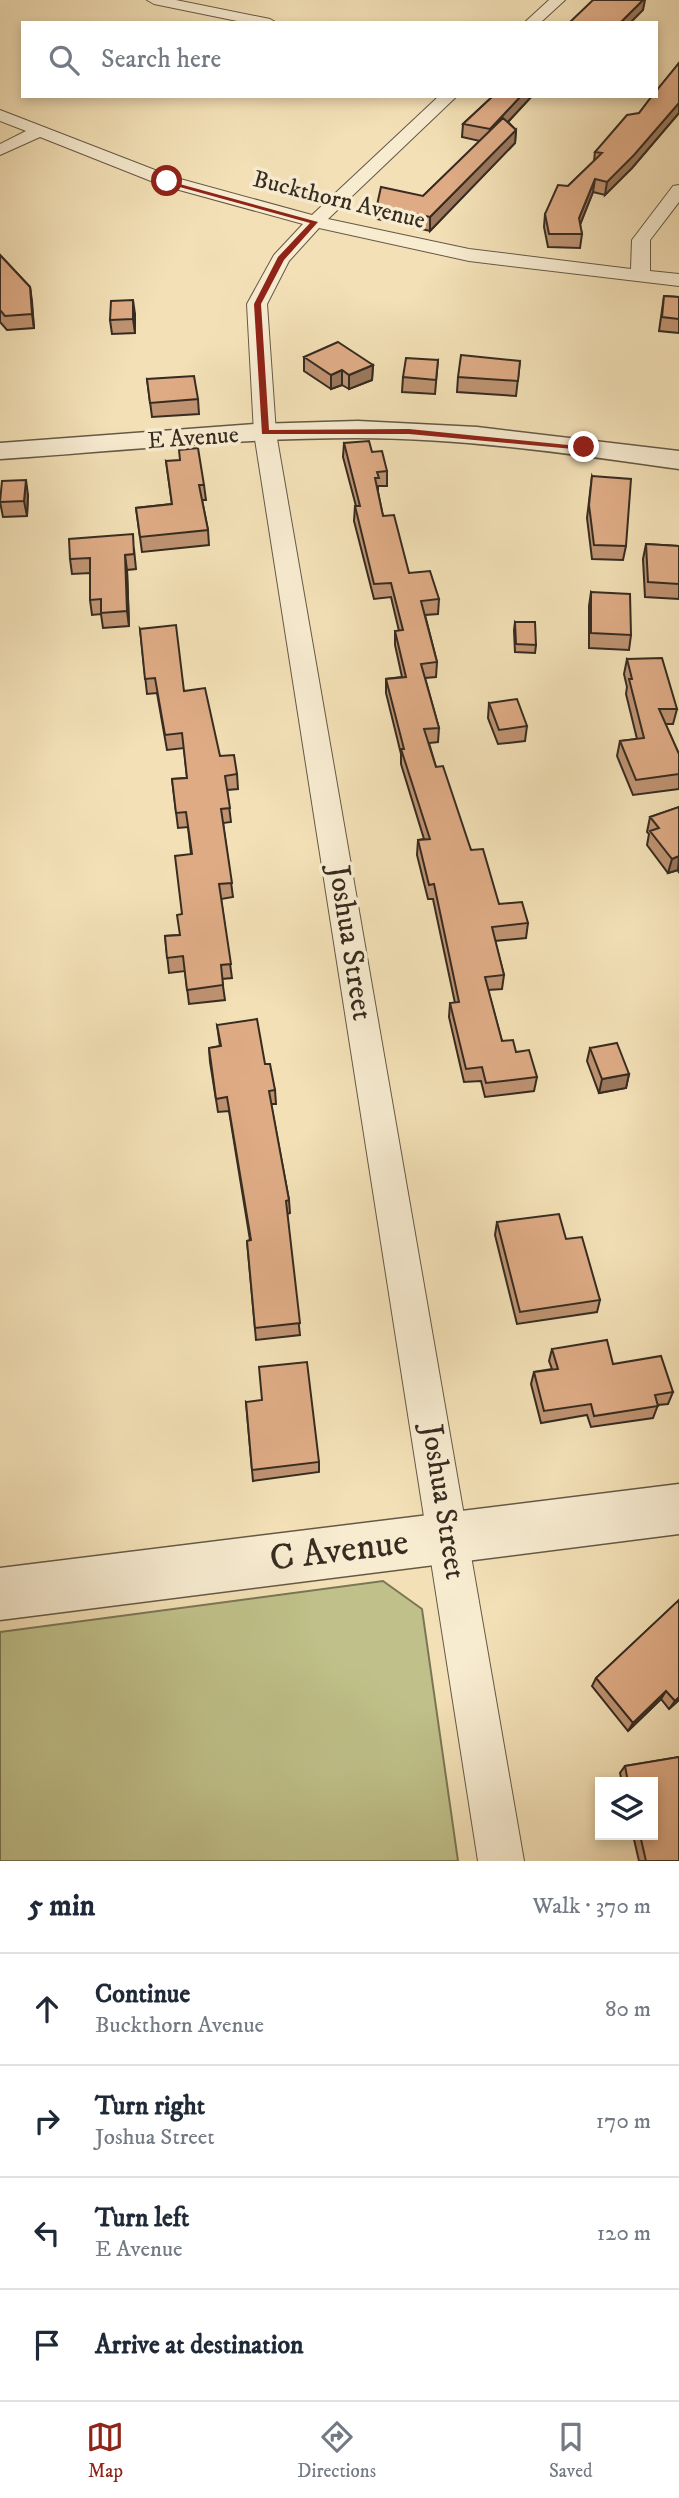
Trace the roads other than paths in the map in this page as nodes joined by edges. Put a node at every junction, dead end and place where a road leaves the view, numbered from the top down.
1 (154, 0) edge
2 (558, 0) edge
3 (261, 21) edge
4 (533, 21) edge
5 (447, 98) edge
6 (0, 116) edge
7 (41, 130) junction
8 (0, 150) edge
9 (679, 190) edge
10 (315, 222) junction
11 (640, 276) junction
12 (679, 280) edge
13 (265, 433) junction
14 (0, 451) edge
15 (679, 460) edge
16 (679, 1509) edge
17 (449, 1537) junction
18 (0, 1594) edge
19 (501, 1861) edge

1 - 3 street
2 - 4 street
5 - 10 street, Joshua Street
6 - 7 street, Buckthorn Avenue
7 - 8 street
7 - 10 street, Buckthorn Avenue
9 - 11 street
10 - 11 street, Buckthorn Avenue
10 - 13 street, Joshua Street
11 - 12 street, Buckthorn Avenue
13 - 14 street, E Avenue
13 - 15 street, E Avenue
13 - 17 street, Joshua Street
16 - 17 street, C Avenue
17 - 18 street, C Avenue
17 - 19 street, Joshua Street

